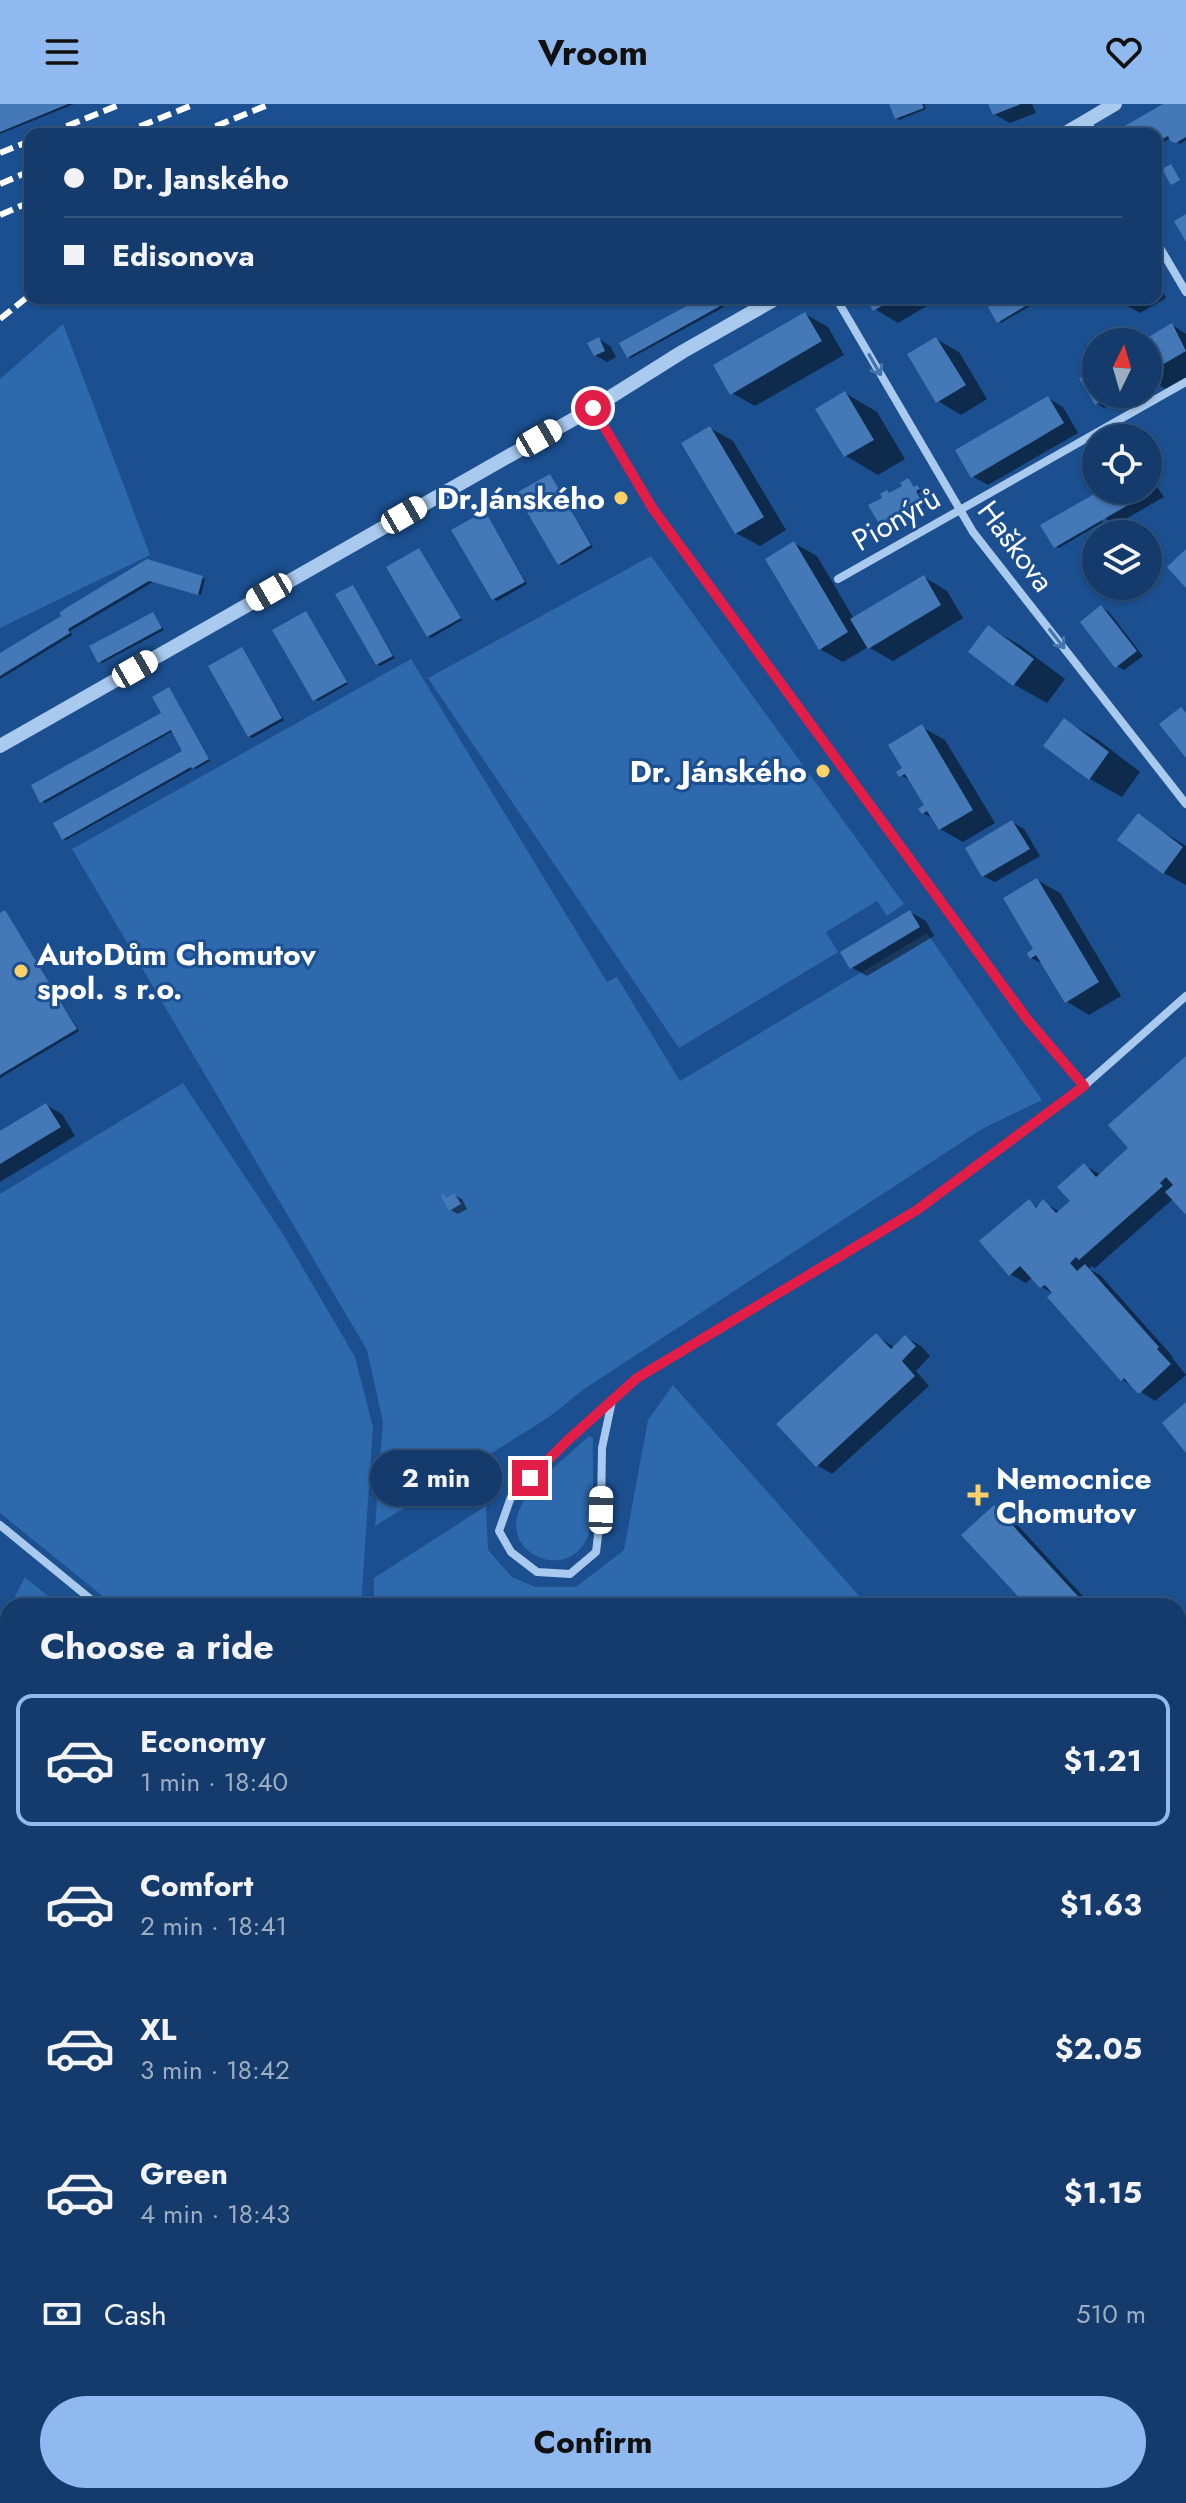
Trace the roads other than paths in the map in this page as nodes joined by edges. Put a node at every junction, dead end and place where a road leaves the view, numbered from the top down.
1 (1115, 104) edge
2 (1090, 128) edge
3 (1162, 251) edge
4 (1186, 292) edge
5 (766, 304) edge
6 (839, 304) edge
7 (1186, 382) edge
8 (593, 408) junction
9 (959, 510) junction
10 (838, 579) dead end
11 (0, 746) edge
12 (1186, 804) edge
13 (1186, 996) edge
14 (1084, 1086) junction
15 (612, 1401) junction
16 (0, 1525) edge
17 (89, 1598) edge

1 - 2 street
3 - 4 street
5 - 8 street
6 -> 9 street, Haškova
7 - 9 street, Pionýrů
8 - 11 street
8 - 14 street
9 - 10 street, Pionýrů
9 -> 12 street, Haškova
13 - 14 street
14 - 15 street
15 - 15 street
16 - 17 street

